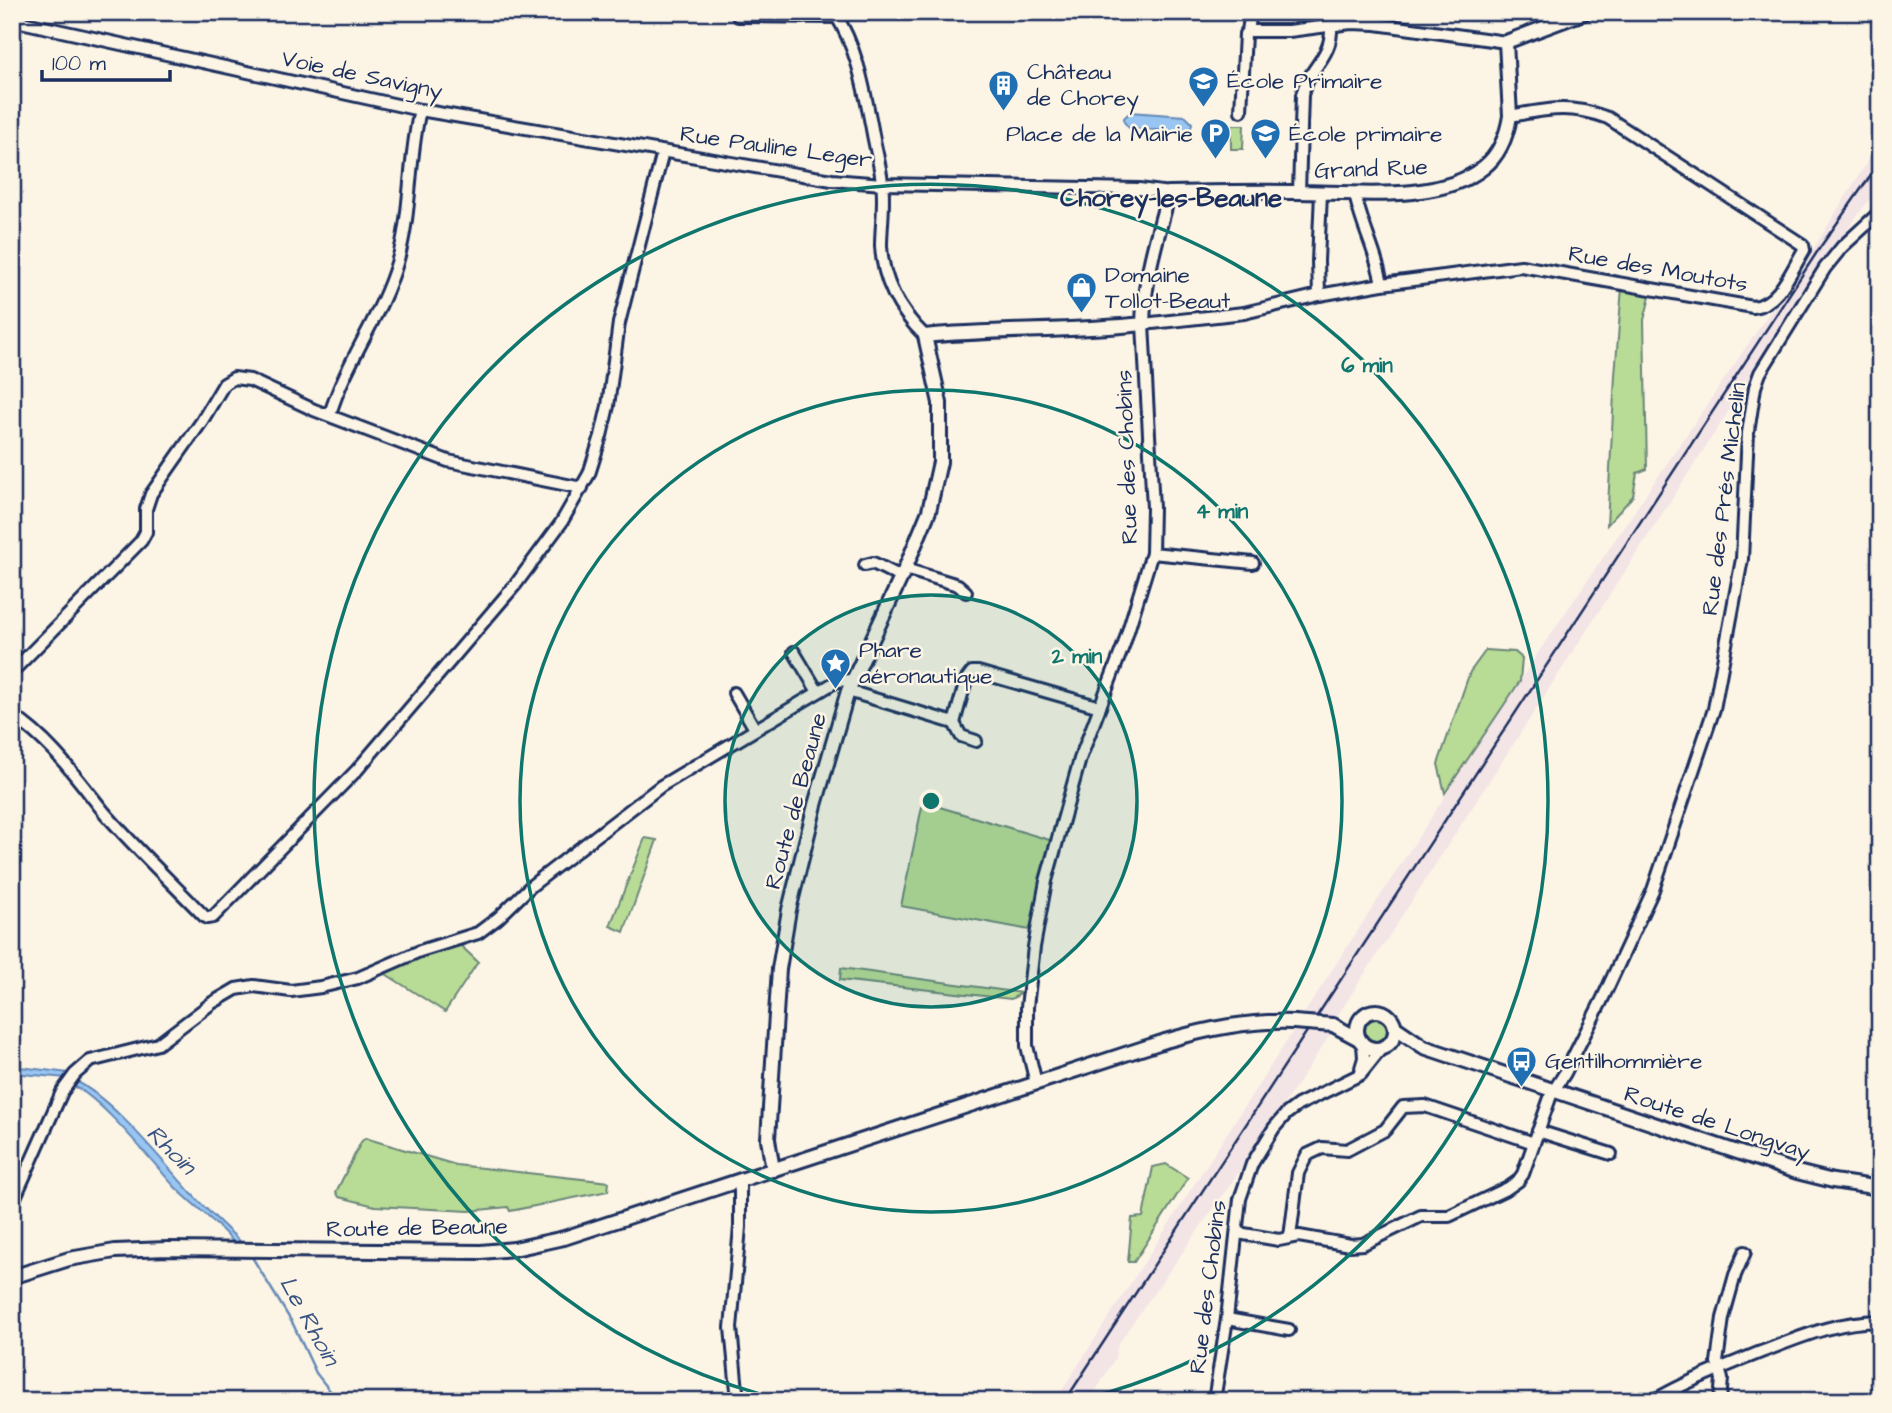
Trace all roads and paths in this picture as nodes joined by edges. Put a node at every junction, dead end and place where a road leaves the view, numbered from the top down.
1 (1251, 12) edge
2 (1586, 12) edge
3 (835, 15) edge
4 (738, 16) dead end
5 (12, 20) edge
6 (1331, 26) junction
7 (1248, 32) junction
8 (1506, 42) junction
9 (420, 110) junction
10 (1241, 111) dead end
11 (1510, 116) junction
12 (663, 152) junction
13 (883, 184) junction
14 (1299, 192) junction
15 (1169, 193) junction
16 (1321, 193) junction
17 (1355, 194) junction
18 (1880, 212) edge
19 (1382, 284) junction
20 (1319, 295) junction
21 (1143, 324) junction
22 (925, 336) junction
23 (330, 414) junction
24 (582, 488) junction
25 (1152, 553) junction
26 (1253, 563) dead end
27 (865, 565) dead end
28 (903, 573) junction
29 (966, 592) dead end
30 (794, 653) dead end
31 (12, 672) edge
32 (850, 686) junction
33 (818, 692) junction
34 (734, 693) dead end
35 (1100, 708) junction
36 (12, 715) edge
37 (954, 723) junction
38 (755, 729) junction
39 (976, 741) dead end
40 (1360, 1020) junction
41 (1333, 1025) junction
42 (1396, 1028) junction
43 (1361, 1042) junction
44 (1384, 1047) junction
45 (1424, 1047) junction
46 (1356, 1076) junction
47 (1036, 1083) junction
48 (1553, 1091) junction
49 (1538, 1131) junction
50 (1534, 1143) junction
51 (1611, 1154) dead end
52 (773, 1170) junction
53 (740, 1181) junction
54 (1880, 1188) edge
55 (12, 1204) edge
56 (1238, 1233) junction
57 (1290, 1237) junction
58 (1745, 1252) dead end
59 (12, 1277) edge
60 (1227, 1318) junction
61 (1880, 1321) edge
62 (1289, 1329) dead end
63 (1719, 1368) junction
64 (738, 1401) edge
65 (1214, 1401) edge
66 (1653, 1401) edge
67 (1720, 1401) edge

1 - 7 street
2 - 8 street
3 - 4 street
3 - 13 street
5 - 9 street, Voie de Savigny
6 - 7 street
6 - 8 street
6 - 14 street
7 - 10 street
8 - 11 street, Grand Rue
9 - 12 street, Voie de Savigny
9 - 23 street
11 - 17 street, Grand Rue
11 - 19 street, Rue des Moutots
12 - 13 street, Rue Pauline Leger
12 - 24 street
13 - 15 street, Rue Pauline Leger
13 - 22 street
14 - 15 street, Grand Rue
14 - 16 street, Grand Rue
15 - 21 street
16 - 17 street, Grand Rue
16 - 20 street
17 - 19 street
18 - 48 street, Rue des Prés Michelin
19 - 20 street, Rue des Moutots
20 - 21 street, Rue des Moutots
21 - 22 street
21 - 25 street, Rue des Chobins
22 - 28 street, Route de Beaune
23 - 24 street
23 - 31 street
24 - 36 street
25 - 26 street
25 - 35 street, Rue des Chobins
27 - 28 street
28 - 29 street
28 - 32 street, Route de Beaune
30 - 33 street
32 - 33 street
32 - 37 street
32 - 52 street, Route de Beaune
33 - 38 street
34 - 38 street
35 - 37 street
35 - 47 street, Rue des Chobins
37 - 39 street
38 - 55 street
40 - 41 street
40 - 42 street
40 - 43 street
41 - 43 street
41 - 47 street, Route de Beaune, bridge
42 - 44 street
42 - 45 street, Route de Longvay
43 - 44 street
43 - 46 street
44 - 45 street, Route de Longvay
44 - 46 street
45 - 48 street, Route de Longvay
46 - 56 street, Rue des Chobins
47 - 52 street, Route de Beaune
48 - 49 street, Rue des Prés Michelin
48 - 54 street, Route de Longvay
49 - 50 street, Rue des Prés Michelin
49 - 51 street
50 - 57 street, Rue des Prés Michelin
50 - 57 street
52 - 53 street, Route de Beaune
53 - 59 street, Route de Beaune
53 - 64 street
56 - 57 street, Rue des Prés Michelin
56 - 60 street, Rue des Chobins
58 - 63 street
60 - 62 street
60 - 65 street, Rue des Chobins
61 - 63 street
63 - 66 street
63 - 67 street

